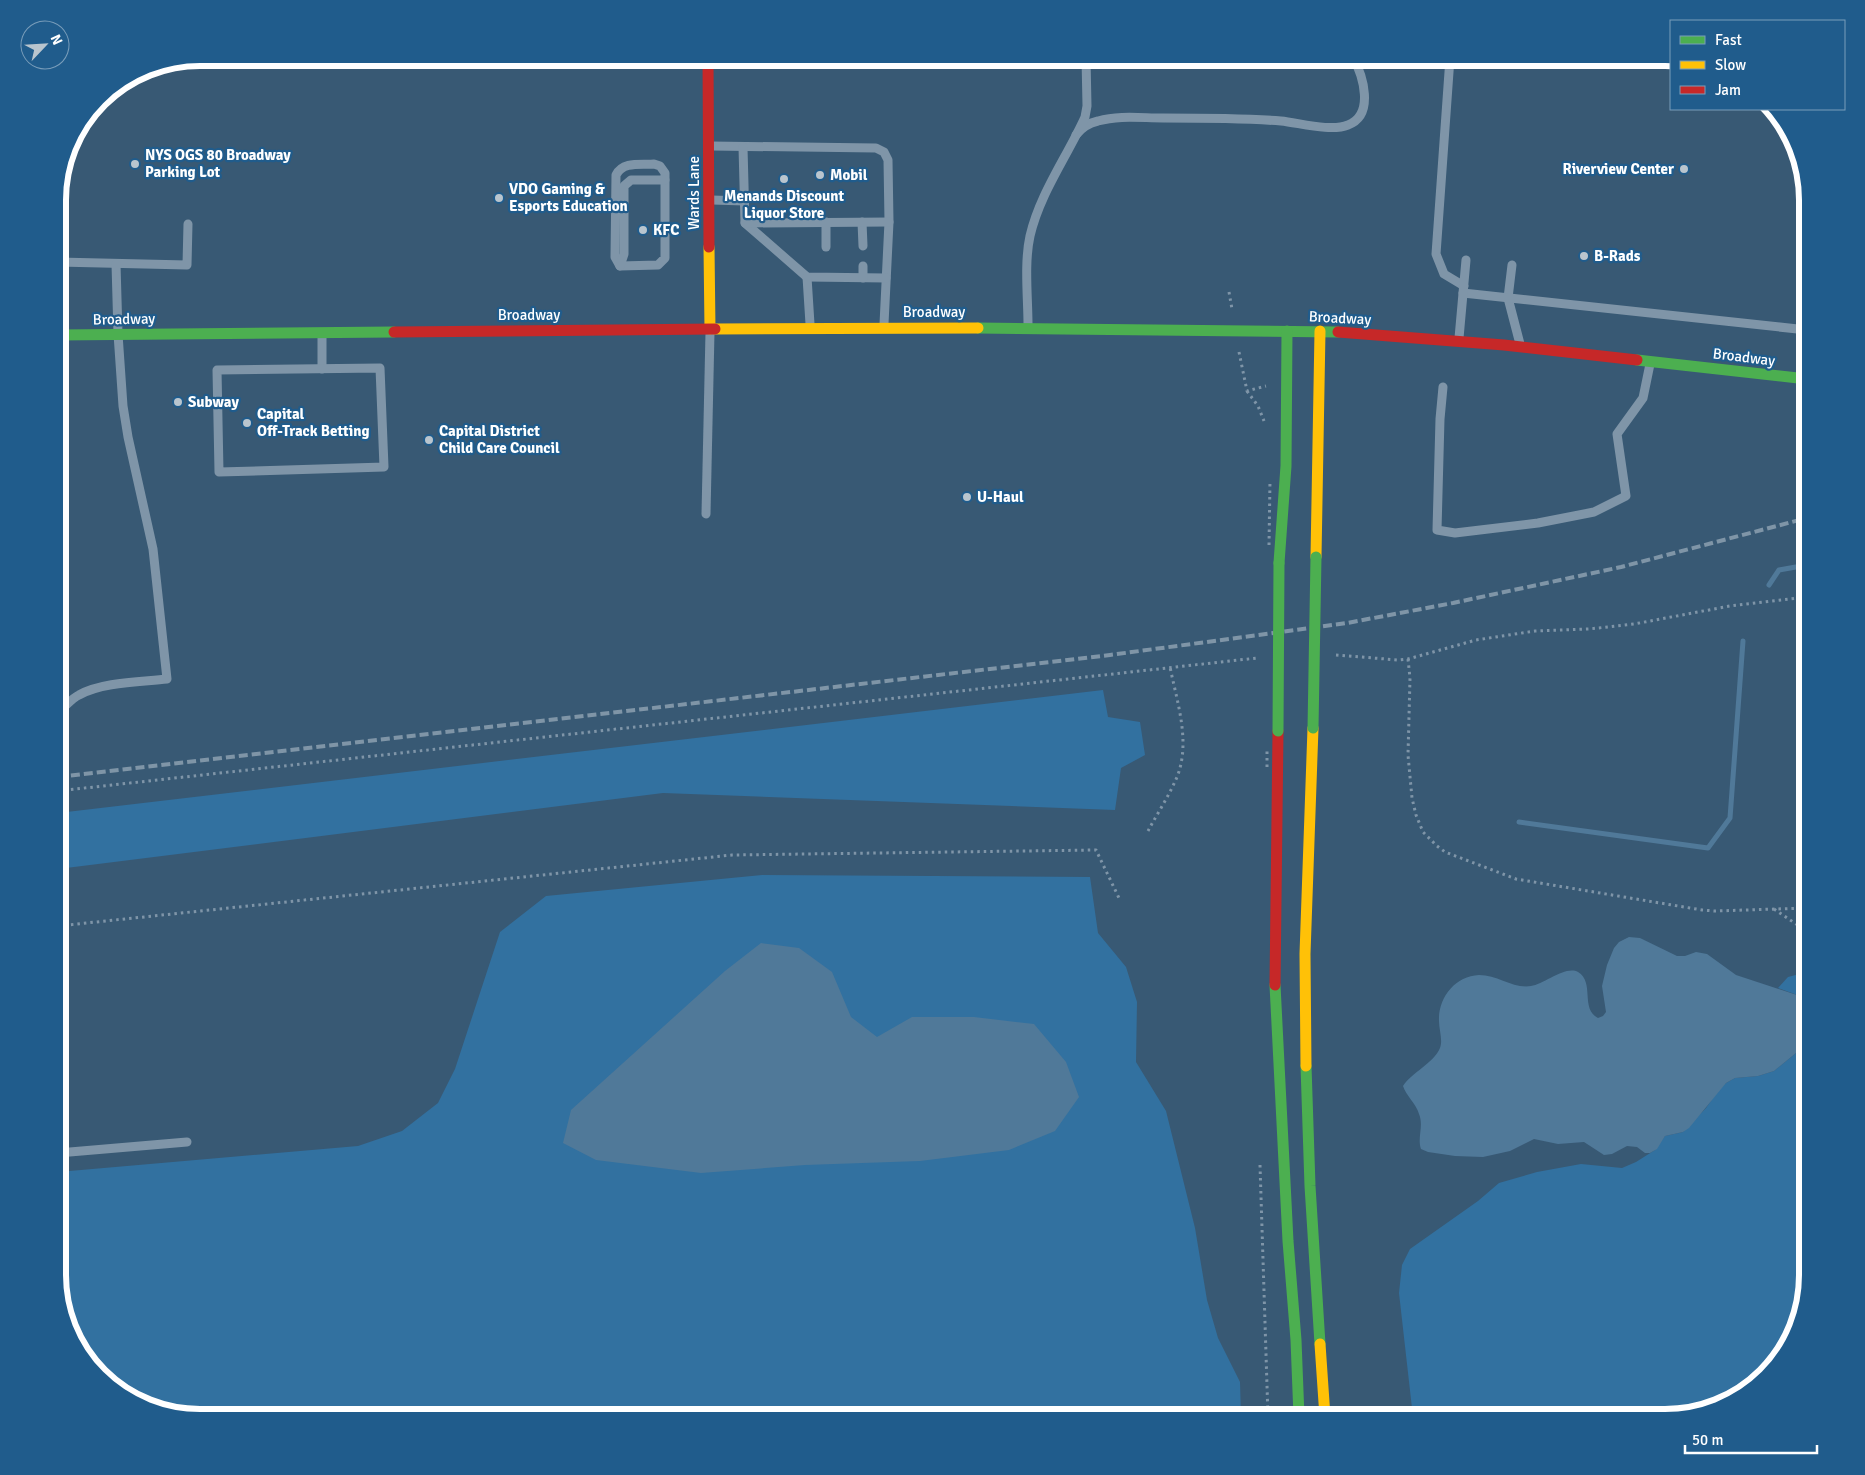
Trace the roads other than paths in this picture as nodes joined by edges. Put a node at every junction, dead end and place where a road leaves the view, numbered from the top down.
1 (1086, 66) edge
2 (1356, 66) edge
3 (1449, 66) edge
4 (708, 67) edge
5 (1076, 134) junction
6 (709, 146) junction
7 (743, 147) junction
8 (665, 180) junction
9 (709, 200) junction
10 (744, 201) junction
11 (826, 222) junction
12 (862, 222) junction
13 (889, 222) junction
14 (745, 223) junction
15 (188, 224) dead end
16 (863, 246) dead end
17 (826, 247) dead end
18 (1466, 260) dead end
19 (67, 262) edge
20 (116, 264) junction
21 (1512, 265) dead end
22 (620, 266) junction
23 (863, 266) dead end
24 (826, 267) dead end
25 (806, 277) junction
26 (827, 277) junction
27 (863, 278) junction
28 (886, 278) junction
29 (1463, 290) junction
30 (1508, 298) junction
31 (810, 327) junction
32 (884, 327) junction
33 (1028, 328) junction
34 (710, 329) junction
35 (1799, 329) edge
36 (322, 331) junction
37 (1288, 331) junction
38 (1320, 331) junction
39 (118, 334) junction
40 (67, 335) edge
41 (1459, 341) junction
42 (1520, 346) junction
43 (1651, 361) junction
44 (322, 369) junction
45 (1799, 378) edge
46 (1443, 387) dead end
47 (706, 514) dead end
48 (67, 704) edge
49 (187, 1142) dead end
50 (67, 1152) edge
51 (1320, 1337) junction
52 (1296, 1340) junction
53 (1299, 1409) edge
54 (1305, 1409) edge
55 (1324, 1409) edge
56 (1330, 1409) edge

1 - 5 lane
2 - 5 lane
3 - 29 lane
4 - 6 main road, Wards Lane
5 - 33 lane
6 - 7 lane
6 - 9 main road, Wards Lane
7 - 10 lane
7 - 13 lane
8 - 22 lane
8 - 22 lane
8 - 22 lane
9 - 10 lane
9 - 34 main road, Wards Lane
10 - 14 lane
11 - 12 lane
11 - 14 lane
11 - 17 lane
12 - 13 lane
12 - 16 lane
13 - 28 lane
14 - 25 lane
15 - 20 lane
18 - 29 lane
19 - 20 lane
20 - 39 lane
21 - 30 lane
23 - 27 lane
24 - 26 lane
25 - 26 lane
25 - 31 lane
26 - 27 lane
27 - 28 lane
28 - 32 lane
29 - 30 lane
29 - 41 lane
30 - 35 lane
30 - 42 lane
31 - 32 main road, Broadway
31 - 34 main road, Broadway
32 - 33 main road, Broadway
33 - 37 main road, Broadway
34 - 36 main road, Broadway
34 - 47 lane
36 - 39 main road, Broadway
36 - 44 lane
37 - 38 main road, Broadway
37 - 52 main road, bridge
38 - 41 main road, Broadway
38 - 51 main road, bridge
39 - 40 main road, Broadway
39 - 48 lane
41 - 42 main road, Broadway
42 - 43 main road, Broadway
43 - 45 main road, Broadway
43 - 46 lane
44 - 44 lane
49 - 50 lane
51 - 55 main road
51 - 56 main road
52 - 53 main road
52 - 54 main road

